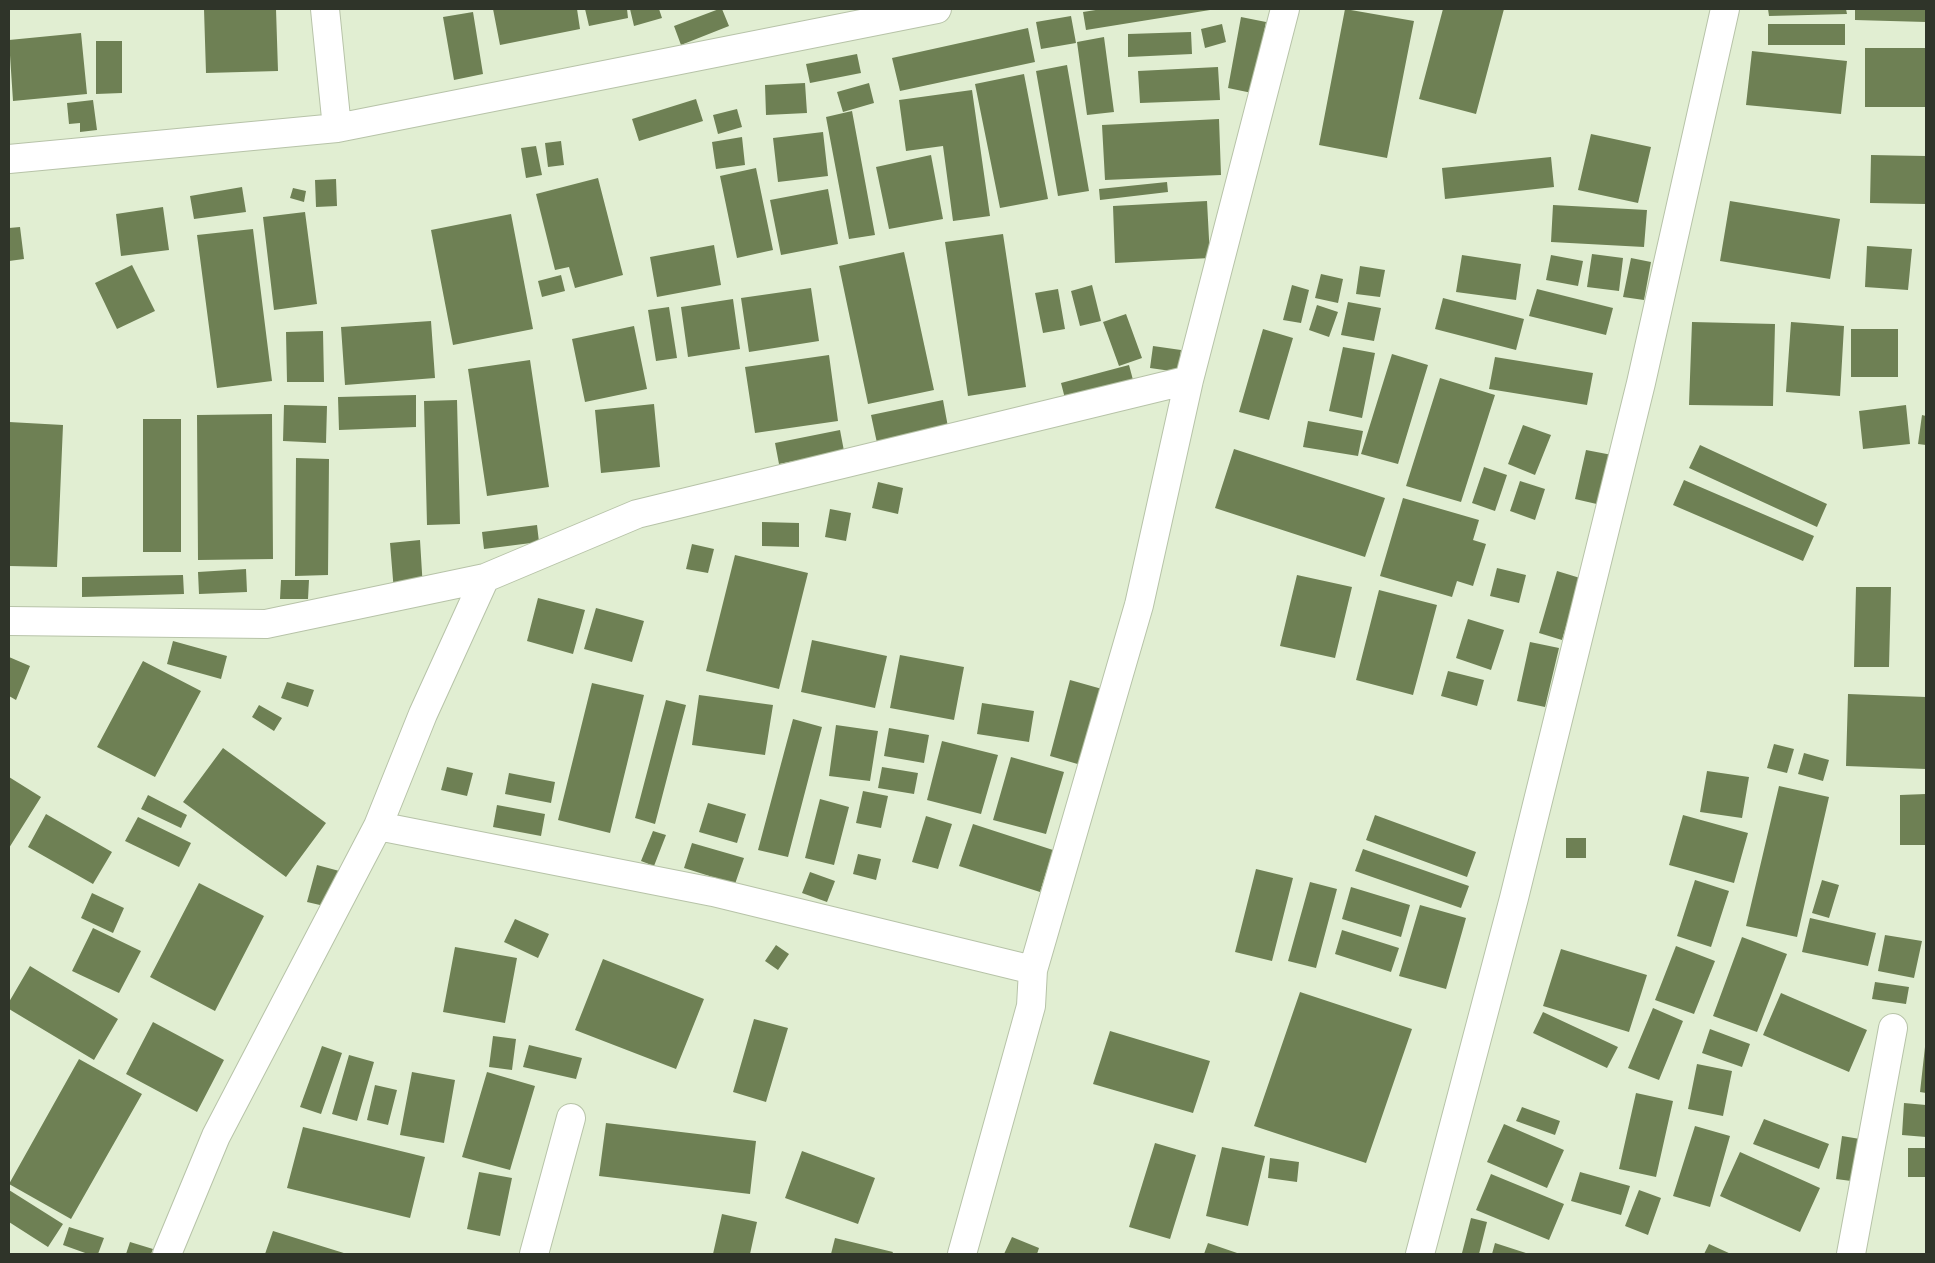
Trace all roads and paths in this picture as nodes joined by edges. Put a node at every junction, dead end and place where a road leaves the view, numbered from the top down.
1 (326, 9) edge
2 (937, 9) edge
3 (1285, 9) edge
4 (1725, 9) edge
5 (337, 128) junction
6 (9, 159) edge
7 (1189, 380) junction
8 (485, 578) junction
9 (9, 621) edge
10 (378, 826) junction
11 (1033, 970) junction
12 (1893, 1028) dead end
13 (571, 1118) dead end
14 (167, 1254) edge
15 (534, 1254) edge
16 (962, 1254) edge
17 (1420, 1254) edge
18 (1851, 1254) edge

1 - 5 street
2 - 5 street
3 - 7 street
4 - 17 street
5 - 6 street
7 - 8 street
7 - 11 street
8 - 9 street
8 - 10 street
10 - 11 street
10 - 14 street
11 - 16 street
12 - 18 street
13 - 15 street

